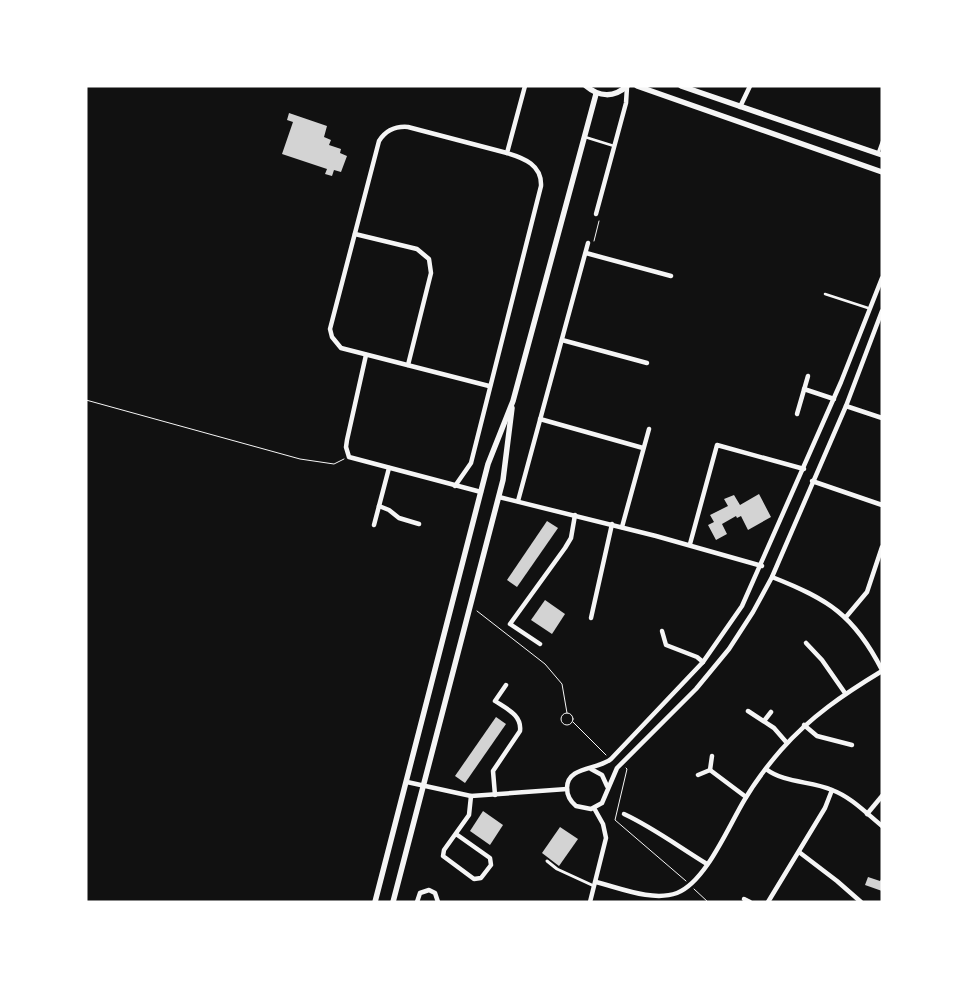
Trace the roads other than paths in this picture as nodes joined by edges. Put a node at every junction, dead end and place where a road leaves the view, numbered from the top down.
1 (525, 86) edge
2 (586, 86) edge
3 (627, 86) edge
4 (637, 86) edge
5 (681, 86) edge
6 (750, 86) edge
7 (596, 94) junction
8 (740, 107) junction
9 (584, 136) junction
10 (882, 142) edge
11 (614, 146) junction
12 (507, 153) junction
13 (880, 155) edge
14 (882, 172) edge
15 (596, 214) road end
16 (355, 234) junction
17 (588, 243) road end
18 (586, 253) junction
19 (671, 276) dead end
20 (882, 278) edge
21 (825, 294) dead end
22 (868, 308) junction
23 (882, 311) edge
24 (880, 323) edge
25 (562, 340) junction
26 (366, 355) junction
27 (647, 363) dead end
28 (408, 365) junction
29 (808, 376) dead end
30 (489, 386) junction
31 (804, 389) junction
32 (834, 399) junction
33 (513, 401) junction
34 (846, 406) junction
35 (797, 414) dead end
36 (882, 418) edge
37 (540, 419) junction
38 (649, 429) dead end
39 (643, 448) junction
40 (813, 448) junction
41 (825, 453) junction
42 (389, 468) junction
43 (804, 469) junction
44 (812, 481) junction
45 (455, 486) junction
46 (481, 492) junction
47 (499, 497) junction
48 (518, 501) junction
49 (882, 505) edge
50 (379, 506) junction
51 (575, 515) junction
52 (419, 524) dead end
53 (612, 524) junction
54 (374, 525) dead end
55 (622, 527) junction
56 (690, 544) junction
57 (882, 548) edge
58 (762, 566) junction
59 (772, 577) junction
60 (742, 606) junction
61 (753, 612) junction
62 (846, 617) junction
63 (590, 618) dead end
64 (662, 631) dead end
65 (806, 643) dead end
66 (540, 644) dead end
67 (666, 645) junction
68 (664, 652) dead end
69 (703, 662) junction
70 (882, 670) edge
71 (506, 685) dead end
72 (845, 694) junction
73 (748, 711) dead end
74 (771, 712) dead end
75 (764, 721) junction
76 (804, 725) junction
77 (787, 743) junction
78 (852, 744) dead end
79 (712, 756) dead end
80 (766, 768) junction
81 (590, 769) junction
82 (710, 770) junction
83 (698, 775) dead end
84 (407, 782) junction
85 (423, 785) junction
86 (607, 787) junction
87 (567, 789) junction
88 (832, 790) junction
89 (495, 795) junction
90 (471, 796) junction
91 (882, 796) edge
92 (746, 797) junction
93 (594, 808) junction
94 (624, 814) dead end
95 (867, 814) junction
96 (882, 826) edge
97 (456, 834) junction
98 (799, 852) junction
99 (547, 861) dead end
100 (707, 864) junction
101 (595, 884) junction
102 (744, 899) dead end
103 (375, 902) edge
104 (393, 902) edge
105 (417, 902) edge
106 (438, 902) edge
107 (590, 902) edge
108 (750, 902) edge
109 (768, 902) edge
110 (861, 902) edge

1 - 12 street
2 - 7 street
3 - 7 street
3 - 11 street
4 - 14 street
5 - 8 street
6 - 8 street
7 - 9 street
8 - 13 street
9 - 11 lane
9 - 33 street
10 - 13 street
11 - 15 street
12 - 16 street
12 - 30 street
16 - 26 street
16 - 28 street
17 - 18 street
18 - 19 street
18 - 25 street
20 - 22 street
21 - 22 lane
22 - 32 street
23 - 24 street
24 - 34 street
25 - 27 street
25 - 37 street
26 - 28 street
26 - 42 street
28 - 30 street
29 - 31 street
30 - 45 street
31 - 32 street
31 - 35 street
32 - 40 street
33 - 46 street
33 - 47 street
34 - 36 street
34 - 41 street
37 - 39 street
37 - 48 street
38 - 39 street
39 - 55 street
40 - 41 street
40 - 43 street
41 - 44 street
42 - 45 street
42 - 50 street
43 - 56 street
43 - 58 street
44 - 49 street
44 - 59 street
45 - 46 street
46 - 84 street
47 - 48 street
47 - 85 street
48 - 51 street
50 - 52 street
50 - 54 street
51 - 53 street
51 - 66 street
53 - 55 street
53 - 63 street
55 - 56 street
56 - 58 street
57 - 62 street
58 - 60 street
59 - 61 street
59 - 62 street
60 - 61 street
60 - 69 street
61 - 86 street
62 - 70 street
64 - 67 street
65 - 72 street
67 - 68 street
67 - 69 street
69 - 81 street
70 - 72 street
71 - 89 street
72 - 76 street
73 - 75 street
74 - 75 street
75 - 77 street
76 - 77 street
76 - 78 street
77 - 80 street
79 - 82 street
80 - 88 street
80 - 92 street
81 - 86 street
81 - 87 street
82 - 83 street
82 - 92 street
84 - 85 street
84 - 103 street
85 - 90 street
85 - 104 street
86 - 93 street
87 - 89 street
87 - 93 street
88 - 95 street
88 - 98 street
89 - 90 street
90 - 97 street
91 - 95 street
92 - 100 street
93 - 101 street
94 - 100 street
95 - 96 street
97 - 97 street
98 - 109 street
98 - 110 street
99 - 101 street
100 - 101 street
101 - 107 street
102 - 108 street
105 - 106 street

